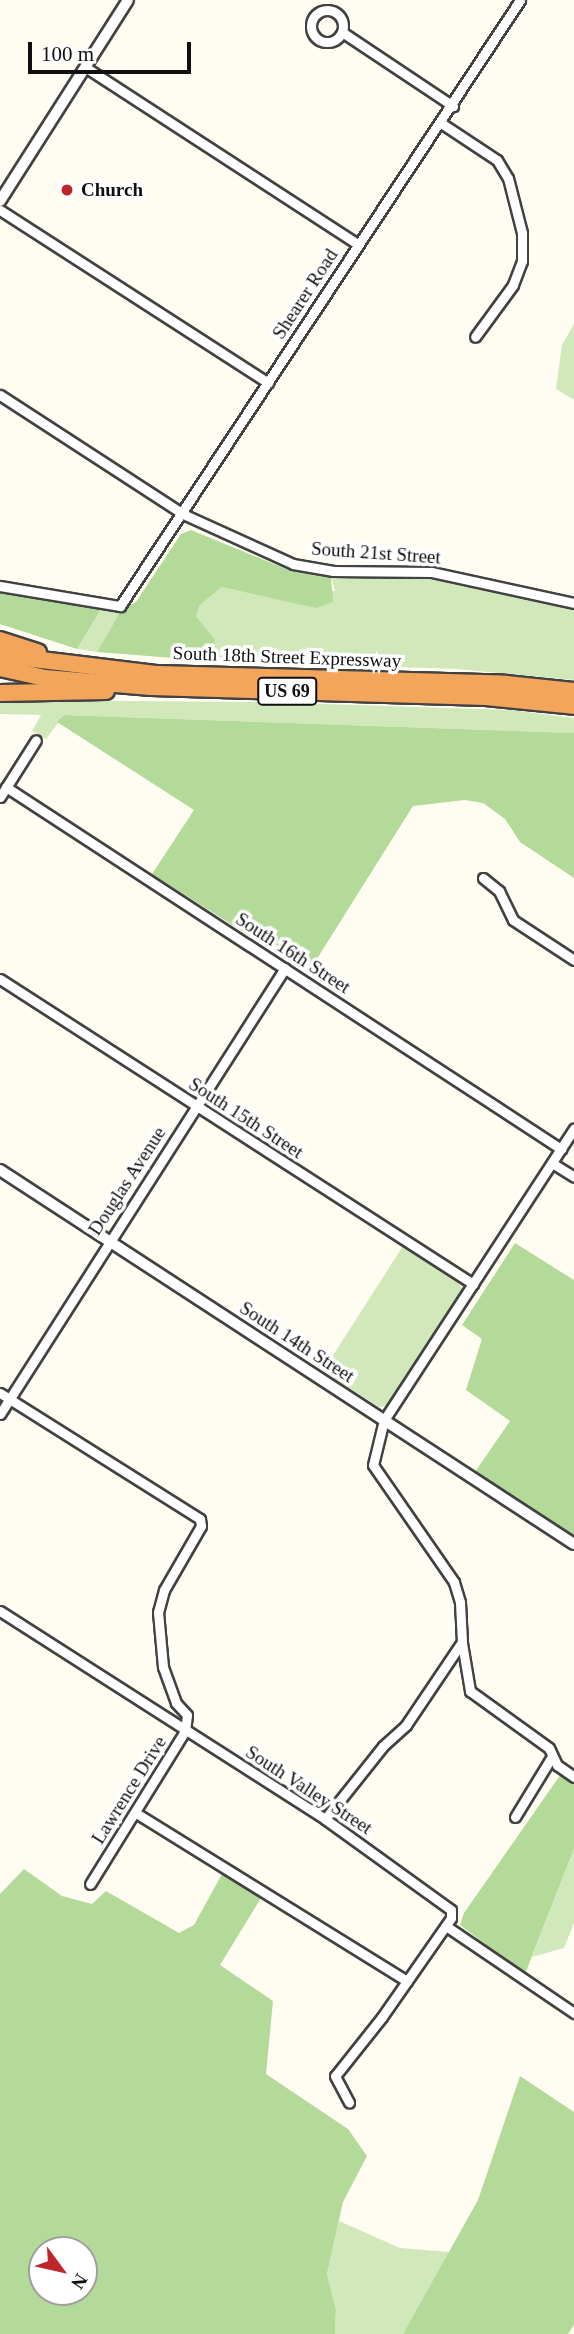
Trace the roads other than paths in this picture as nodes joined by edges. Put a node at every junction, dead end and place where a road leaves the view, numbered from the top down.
1 (128, 0) edge
2 (520, 0) edge
3 (345, 34) dead end
4 (85, 67) junction
5 (453, 106) junction
6 (441, 123) junction
7 (0, 201) edge
8 (0, 210) edge
9 (358, 244) junction
10 (475, 337) dead end
11 (268, 383) junction
12 (0, 395) edge
13 (183, 514) junction
14 (0, 586) edge
15 (574, 603) edge
16 (0, 640) edge
17 (0, 655) edge
18 (77, 664) junction
19 (0, 668) edge
20 (151, 687) junction
21 (574, 691) edge
22 (0, 693) edge
23 (574, 706) edge
24 (36, 740) dead end
25 (6, 787) junction
26 (0, 797) edge
27 (483, 878) dead end
28 (574, 960) edge
29 (285, 968) junction
30 (0, 979) edge
31 (195, 1106) junction
32 (574, 1129) edge
33 (561, 1149) junction
34 (552, 1163) junction
35 (0, 1170) edge
36 (574, 1177) edge
37 (110, 1240) junction
38 (473, 1284) junction
39 (0, 1393) edge
40 (10, 1400) junction
41 (0, 1414) edge
42 (384, 1420) junction
43 (574, 1544) edge
44 (0, 1611) edge
45 (462, 1642) junction
46 (185, 1731) junction
47 (551, 1758) junction
48 (574, 1777) edge
49 (136, 1813) junction
50 (515, 1817) dead end
51 (324, 1819) junction
52 (90, 1884) dead end
53 (446, 1926) junction
54 (407, 1981) junction
55 (574, 2013) edge
56 (349, 2102) dead end

1 - 4 street
2 - 5 street, Shearer Road
3 - 5 street
4 - 7 street
4 - 9 street
5 - 6 street, Shearer Road
6 - 9 street, Shearer Road
6 - 10 street
8 - 11 street
9 - 11 street, Shearer Road
11 - 13 street, Shearer Road
12 - 13 street, South 21st Street
13 - 14 street, Shearer Road
13 - 15 street, South 21st Street
16 - 18 highway
17 - 18 highway, South 18th Street Expressway / US 69
18 - 21 highway, South 18th Street Expressway / US 69
19 - 20 highway, South 18th Street Expressway / US 69
20 - 22 highway
20 - 23 highway, South 18th Street Expressway / US 69
24 - 25 street
25 - 26 street
25 - 29 street, South 16th Street
27 - 28 street
29 - 31 street, Douglas Avenue
29 - 33 street, South 16th Street
30 - 31 street, South 15th Street
31 - 37 street, Douglas Avenue
31 - 38 street, South 15th Street
32 - 33 street
33 - 34 street
34 - 36 street
34 - 38 street
35 - 37 street, South 14th Street
37 - 40 street, Douglas Avenue
37 - 42 street, South 14th Street
38 - 42 street
39 - 40 street
40 - 41 street, Douglas Avenue
40 - 46 street, Lawrence Drive
42 - 43 street, South 14th Street
42 - 45 street
44 - 46 street, South Valley Street
45 - 47 street
45 - 51 street
46 - 49 street, Lawrence Drive
46 - 51 street, South Valley Street
47 - 48 street
47 - 50 street
49 - 52 street, Lawrence Drive
49 - 54 street
51 - 53 street, South Valley Street
53 - 54 street
53 - 55 street
54 - 56 street

